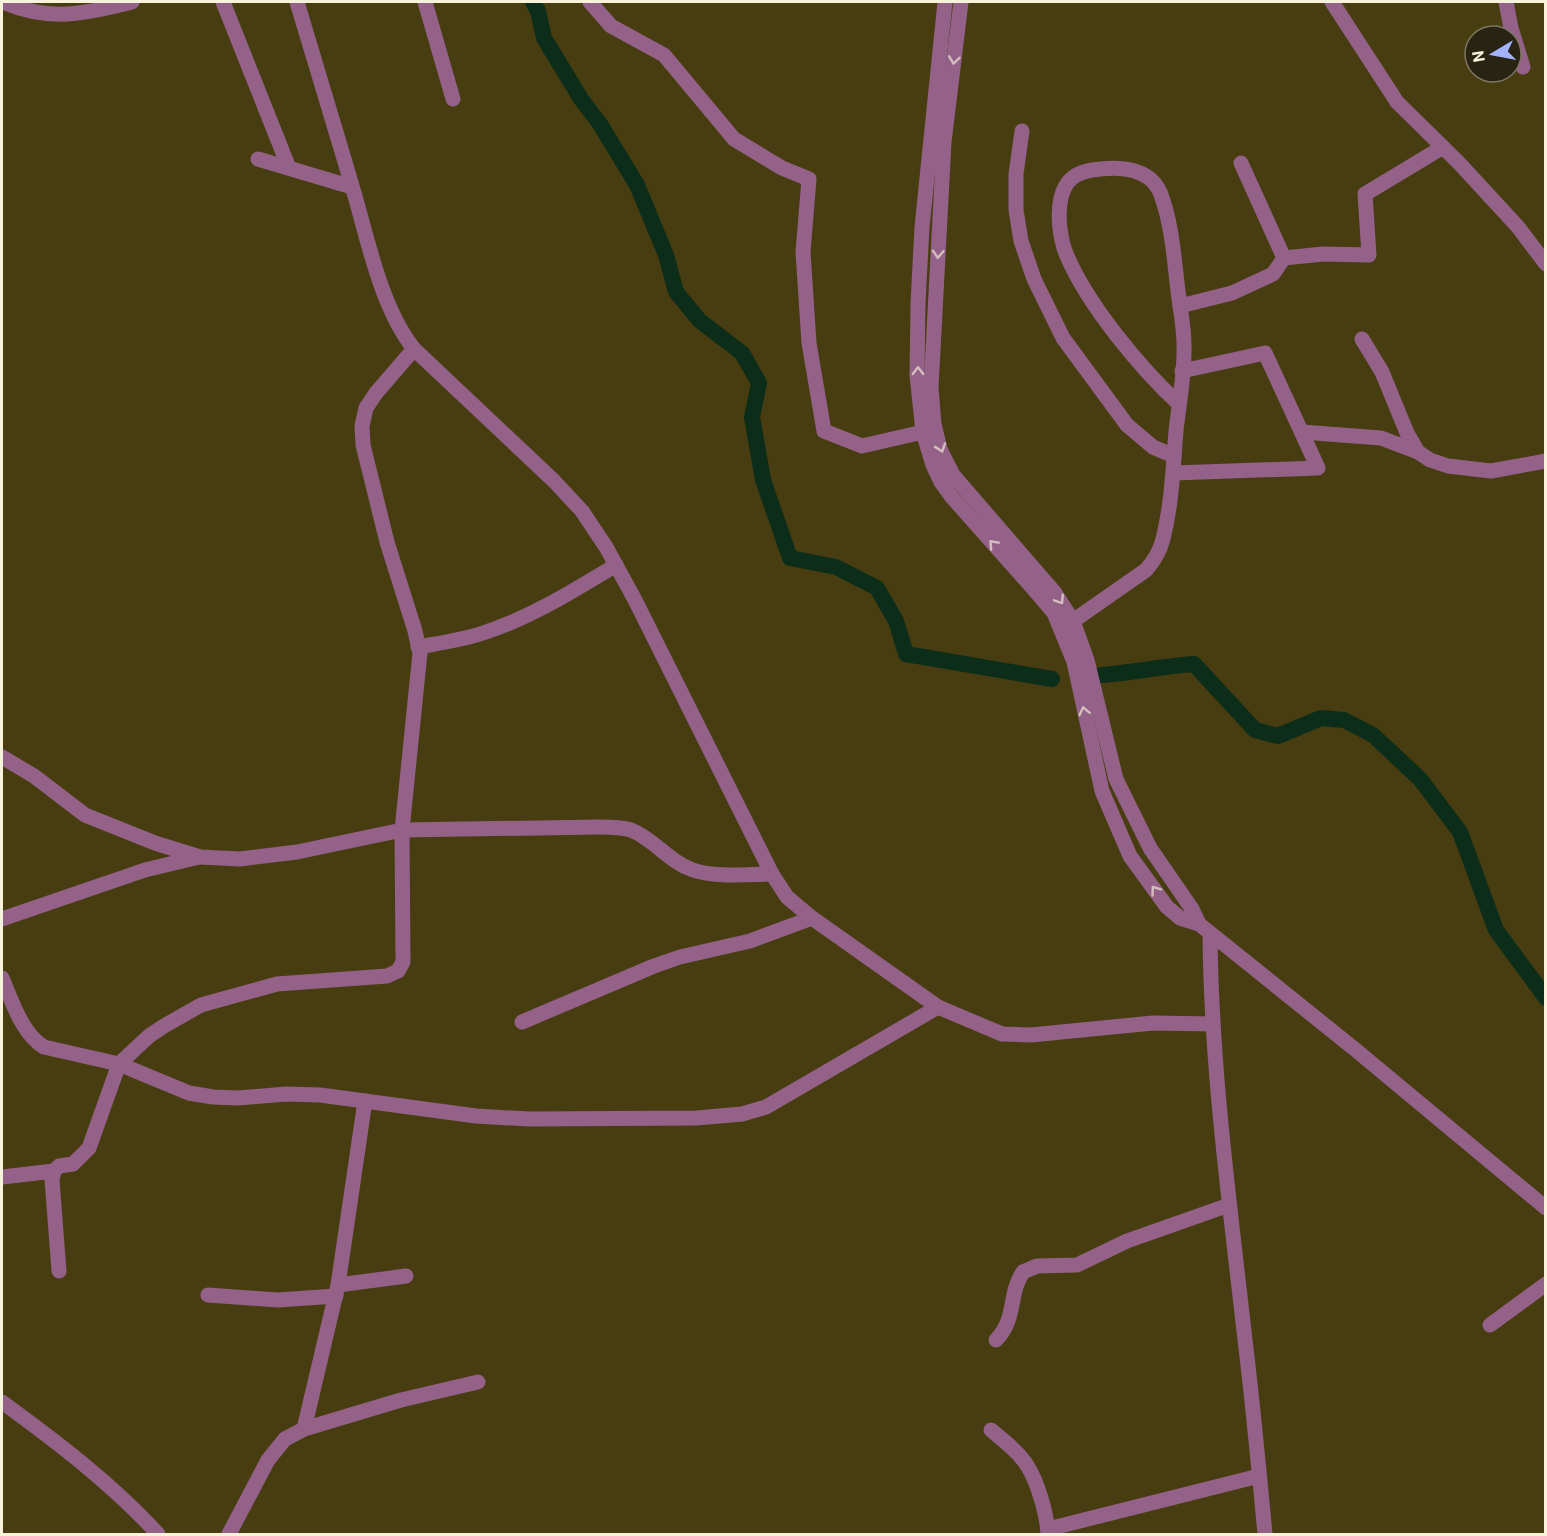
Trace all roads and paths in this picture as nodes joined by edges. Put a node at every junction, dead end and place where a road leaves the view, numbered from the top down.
1 (3, 2) edge
2 (132, 2) edge
3 (223, 2) edge
4 (297, 2) edge
5 (425, 2) edge
6 (590, 2) edge
7 (945, 2) edge
8 (961, 2) edge
9 (1332, 2) edge
10 (1506, 2) edge
11 (1510, 24) edge
12 (453, 99) dead end
13 (1022, 131) dead end
14 (1443, 147) junction
15 (258, 159) dead end
16 (1241, 164) dead end
17 (289, 168) junction
18 (352, 187) junction
19 (1284, 258) junction
20 (1545, 264) edge
21 (1180, 306) junction
22 (1362, 339) dead end
23 (414, 350) junction
24 (1182, 371) junction
25 (1179, 404) junction
26 (923, 432) junction
27 (1302, 432) junction
28 (1418, 452) junction
29 (1174, 456) junction
30 (1545, 460) edge
31 (1174, 473) junction
32 (616, 566) junction
33 (1067, 625) junction
34 (418, 647) junction
35 (2, 757) edge
36 (402, 830) junction
37 (200, 857) junction
38 (771, 873) junction
39 (812, 918) junction
40 (2, 919) edge
41 (1205, 929) junction
42 (2, 978) edge
43 (938, 1007) junction
44 (522, 1022) dead end
45 (1213, 1024) junction
46 (119, 1064) junction
47 (365, 1101) junction
48 (54, 1172) junction
49 (2, 1178) edge
50 (1229, 1205) junction
51 (1545, 1208) edge
52 (59, 1270) dead end
53 (406, 1276) dead end
54 (1545, 1284) edge
55 (337, 1290) junction
56 (208, 1295) dead end
57 (1490, 1325) dead end
58 (996, 1340) dead end
59 (478, 1382) dead end
60 (2, 1402) edge
61 (304, 1429) junction
62 (992, 1430) dead end
63 (1259, 1476) junction
64 (1048, 1532) edge
65 (158, 1534) edge
66 (229, 1534) edge
67 (1266, 1534) edge

1 - 2 street
3 - 17 street
4 - 18 street
5 - 12 street
6 - 26 street
26 -> 7 street
8 -> 33 street
9 - 14 street
10 - 11 street
13 - 29 street
14 - 19 street
14 - 20 street
15 - 17 street
16 - 19 street
17 - 18 street
18 - 23 street
19 - 21 street
21 - 24 street
21 - 25 street
22 - 28 street
23 - 32 street
23 - 34 street
24 - 25 street
24 - 27 street
25 - 29 street
33 -> 26 street
27 - 28 street
27 - 31 street
28 - 30 street
29 - 31 street
31 - 33 street
32 - 34 street
32 - 38 street
33 - 41 street
41 -> 33 street
34 - 36 street
35 - 37 street
36 - 37 street
36 - 38 street
36 - 46 street
37 - 40 street
38 - 39 street
39 - 43 street
39 - 44 street
41 - 45 street
41 - 51 street
42 - 46 street
43 - 45 street
43 - 47 street
45 - 50 street
46 - 47 street
46 - 48 street
47 - 55 street
48 - 49 street
48 - 52 street
50 - 58 street
50 - 63 street
53 - 55 street
54 - 57 street
55 - 56 street
55 - 61 street
59 - 61 street
60 - 65 street
61 - 66 street
62 - 64 street
63 - 64 street
63 - 67 street

